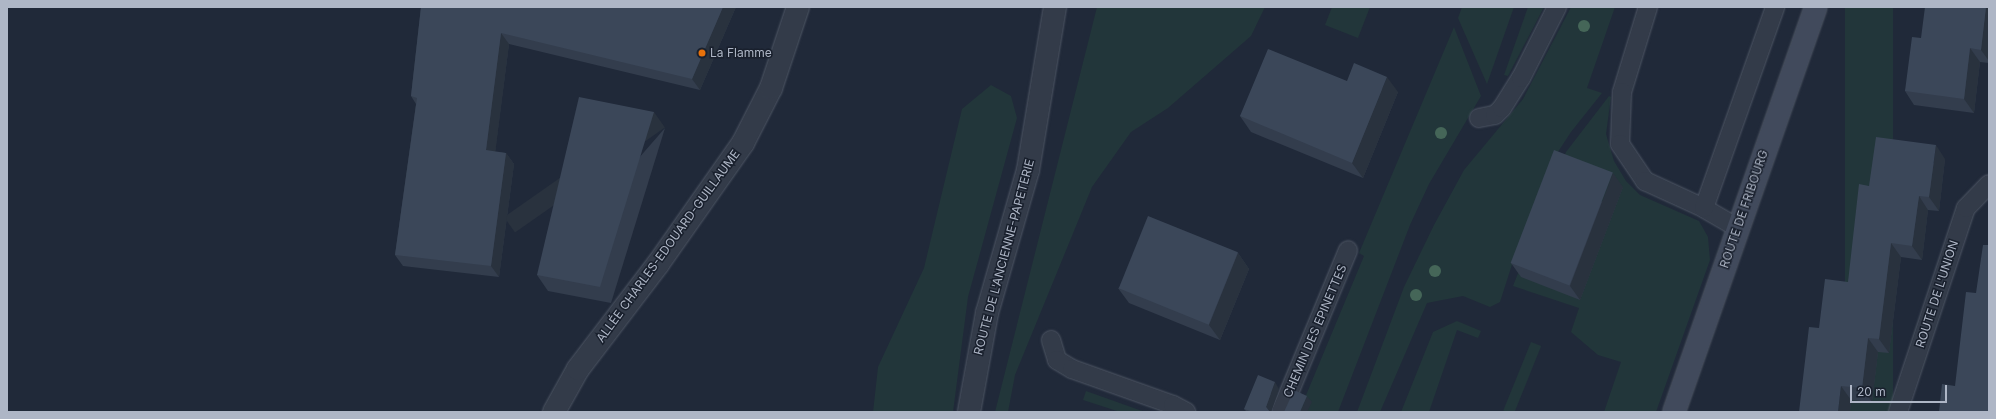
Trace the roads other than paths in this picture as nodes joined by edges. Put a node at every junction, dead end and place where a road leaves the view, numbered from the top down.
1 (798, 7) edge
2 (1055, 7) edge
3 (1556, 7) edge
4 (1648, 7) edge
5 (1776, 7) edge
6 (1816, 7) edge
7 (1479, 118) dead end
8 (1989, 184) edge
9 (1704, 208) junction
10 (1738, 228) junction
11 (1348, 250) dead end
12 (1051, 340) dead end
13 (554, 412) edge
14 (969, 412) edge
15 (1186, 412) edge
16 (1281, 412) edge
17 (1674, 412) edge
18 (1898, 412) edge

1 - 13 street, ALLÉE CHARLES-EDOUARD-GUILLAUME
2 - 14 street, ROUTE DE L'ANCIENNE-PAPETERIE
3 - 7 lane
4 - 9 lane
5 - 9 lane
6 - 10 main road, ROUTE DE FRIBOURG
8 - 18 lane, ROUTE DE L'UNION
9 - 10 lane
10 - 17 main road, ROUTE DE FRIBOURG
11 - 16 lane, CHEMIN DES EPINETTES
12 - 15 lane

